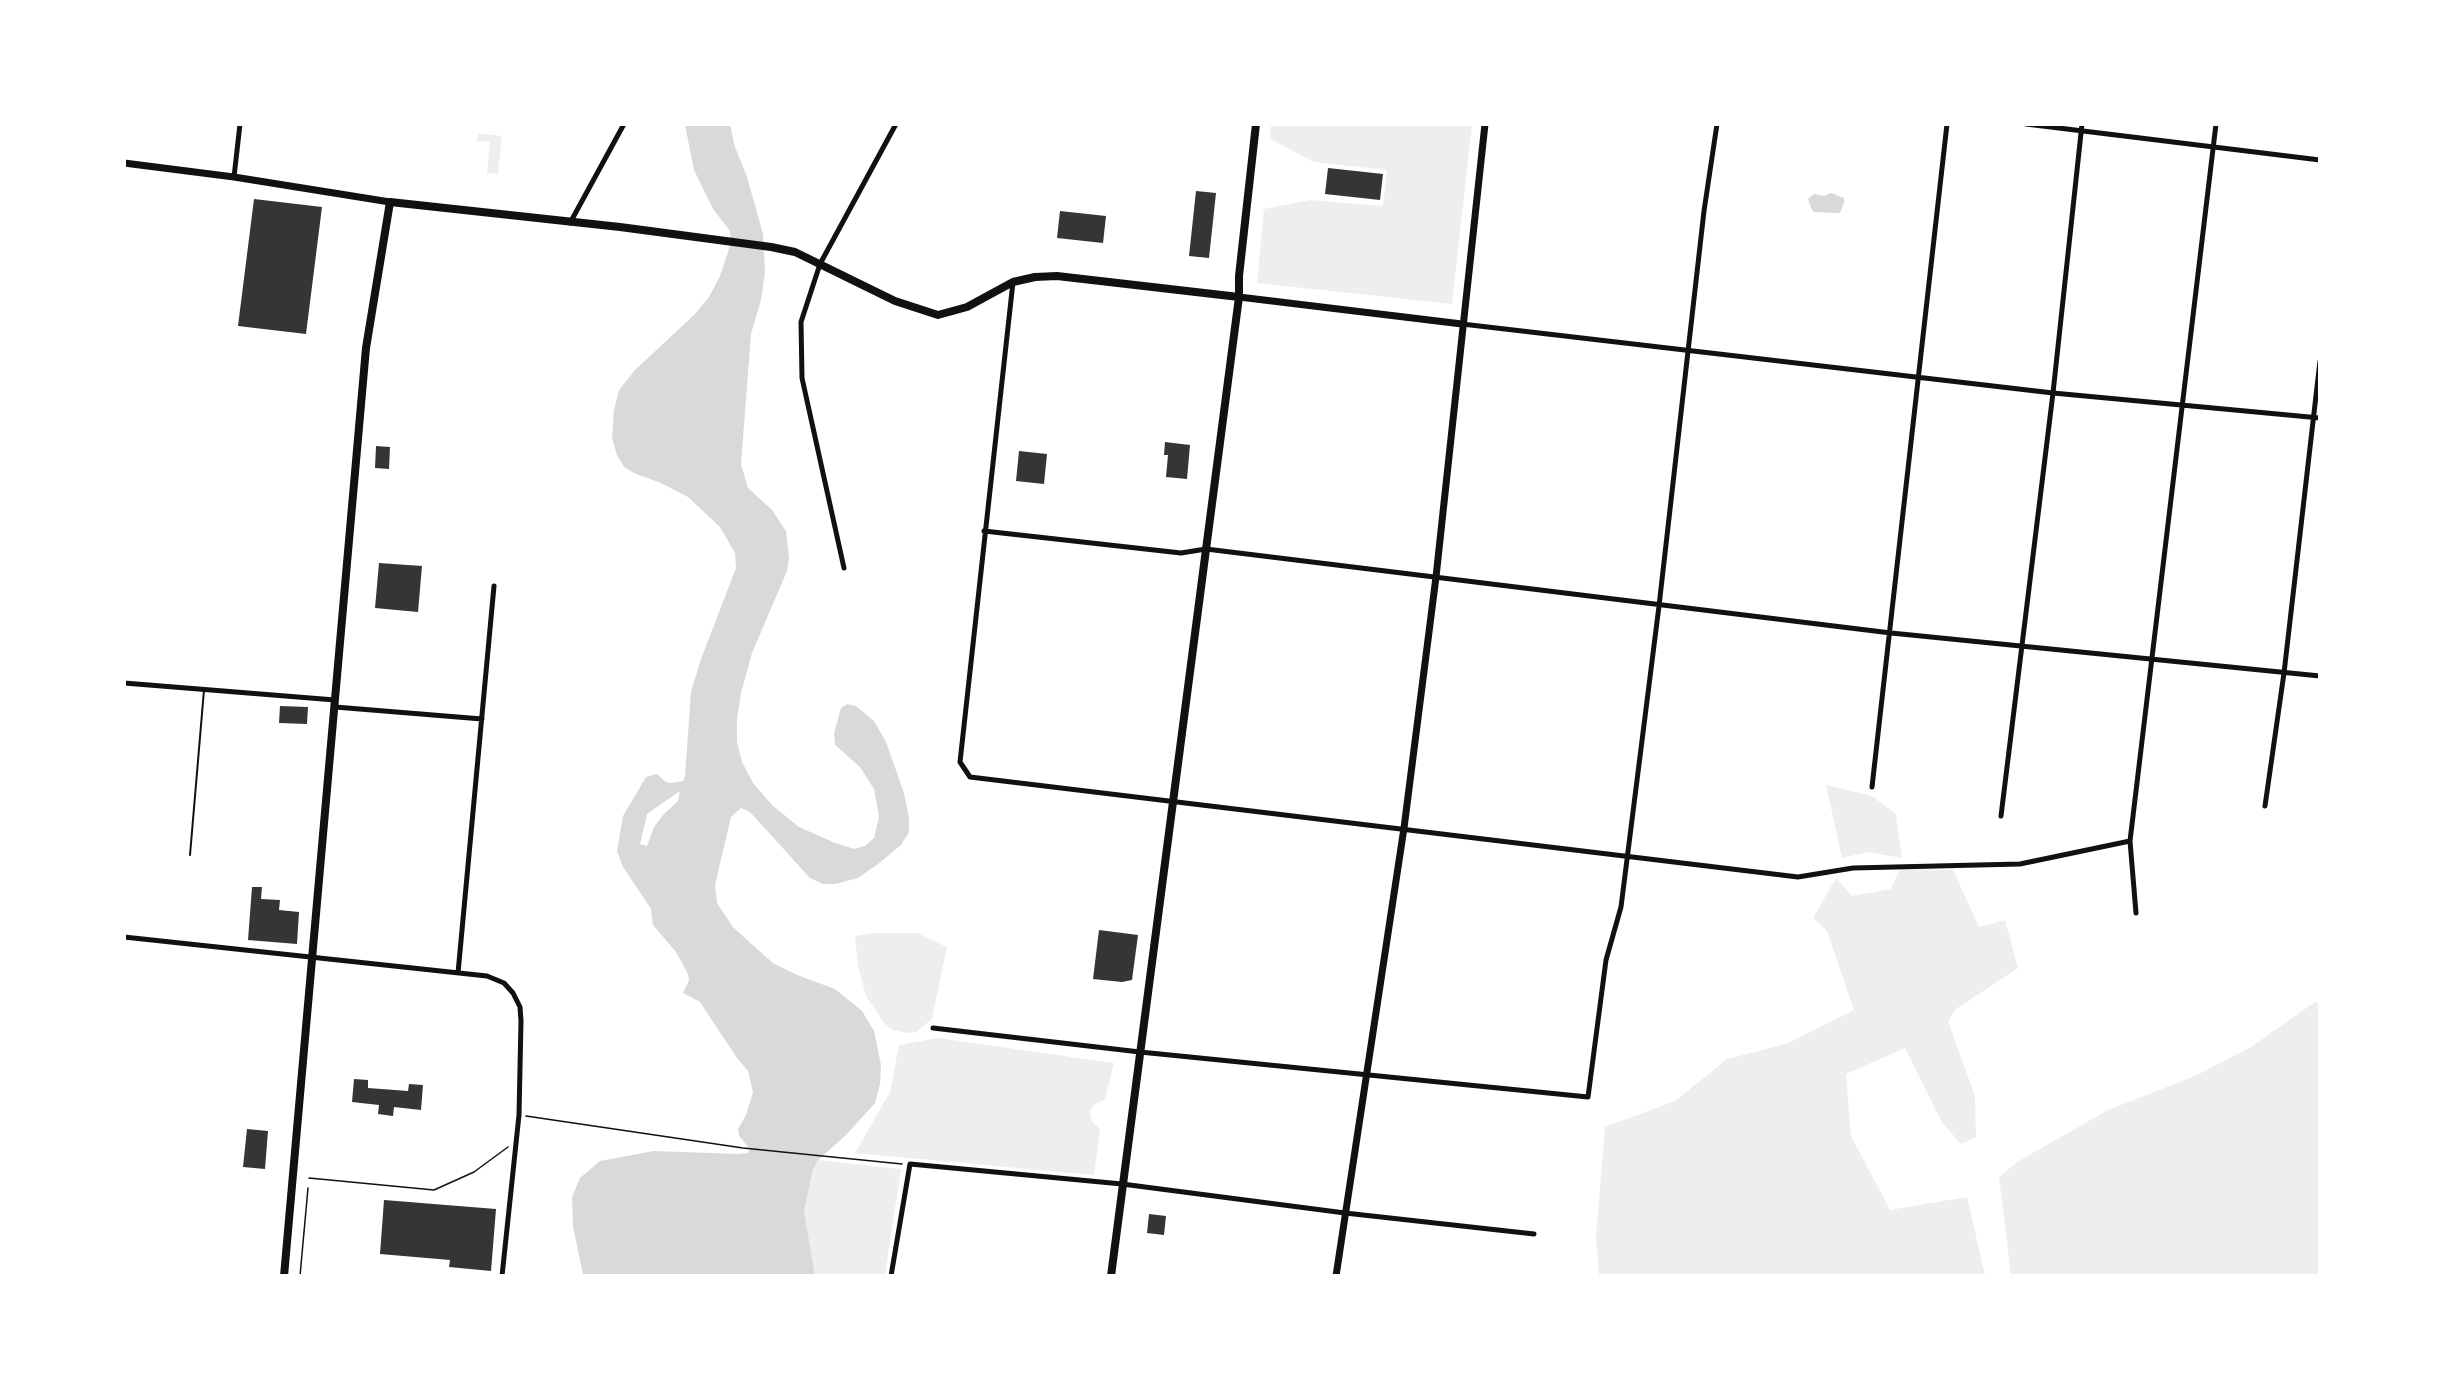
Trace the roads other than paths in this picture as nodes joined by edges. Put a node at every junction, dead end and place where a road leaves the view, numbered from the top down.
1 (240, 124) edge
2 (624, 124) edge
3 (896, 124) edge
4 (1256, 124) edge
5 (1485, 124) edge
6 (1717, 124) edge
7 (1947, 124) edge
8 (2026, 124) edge
9 (2216, 124) edge
10 (2082, 128) edge
11 (2214, 147) junction
12 (2319, 160) edge
13 (124, 163) edge
14 (234, 177) junction
15 (390, 202) junction
16 (570, 223) junction
17 (820, 264) junction
18 (1013, 282) junction
19 (1239, 297) junction
20 (1462, 324) junction
21 (1688, 352) junction
22 (2319, 361) edge
23 (1919, 379) junction
24 (2053, 393) junction
25 (2183, 405) junction
26 (2316, 418) edge
27 (984, 531) junction
28 (1206, 549) junction
29 (844, 568) dead end
30 (1436, 577) junction
31 (494, 586) dead end
32 (1659, 606) junction
33 (1891, 633) junction
34 (2022, 646) junction
35 (2153, 659) junction
36 (2284, 673) junction
37 (2319, 676) edge
38 (124, 683) edge
39 (204, 689) junction
40 (335, 704) junction
41 (482, 719) junction
42 (1872, 787) dead end
43 (1172, 803) junction
44 (2265, 807) dead end
45 (2001, 816) dead end
46 (1404, 828) junction
47 (2130, 841) junction
48 (190, 855) dead end
49 (1628, 858) junction
50 (2136, 913) dead end
51 (124, 937) edge
52 (312, 956) junction
53 (458, 973) junction
54 (933, 1028) dead end
55 (1140, 1052) junction
56 (1368, 1075) junction
57 (1122, 1184) junction
58 (1345, 1213) junction
59 (1534, 1234) dead end
60 (284, 1275) edge
61 (502, 1275) edge
62 (891, 1275) edge
63 (1111, 1275) edge
64 (1336, 1275) edge

1 - 14 street
2 - 16 street
3 - 17 street
4 - 19 main road
5 - 20 street
6 - 21 street
7 - 23 street
8 - 10 street
9 - 11 street
10 - 11 street
10 - 24 street
11 - 12 street
11 - 25 street
13 - 14 street
14 - 15 street
15 - 16 main road
15 - 40 main road
16 - 17 main road
17 - 18 main road
17 - 29 street
18 - 19 main road
18 - 27 street
19 - 20 street
19 - 28 main road
20 - 21 street
20 - 30 street
21 - 23 street
21 - 32 street
22 - 26 street
23 - 24 street
23 - 33 street
24 - 25 street
24 - 34 street
25 - 26 street
25 - 35 street
26 - 36 street
27 - 28 street
27 - 43 street
28 - 30 street
28 - 43 main road
30 - 32 street
30 - 46 street
31 - 41 street
32 - 33 street
32 - 49 street
33 - 34 street
33 - 42 street
34 - 35 street
34 - 45 street
35 - 36 street
35 - 47 street
36 - 37 street
36 - 44 street
38 - 39 street
39 - 40 street
39 - 48 lane
40 - 41 street
40 - 52 main road
41 - 53 street
43 - 46 street
43 - 55 main road
46 - 49 street
46 - 56 street
47 - 49 street
47 - 50 street
49 - 56 street
51 - 52 street
52 - 53 street
52 - 60 main road
53 - 61 street
54 - 55 street
55 - 56 street
55 - 57 main road
56 - 58 street
57 - 58 street
57 - 62 street
57 - 63 main road
58 - 59 street
58 - 64 street

